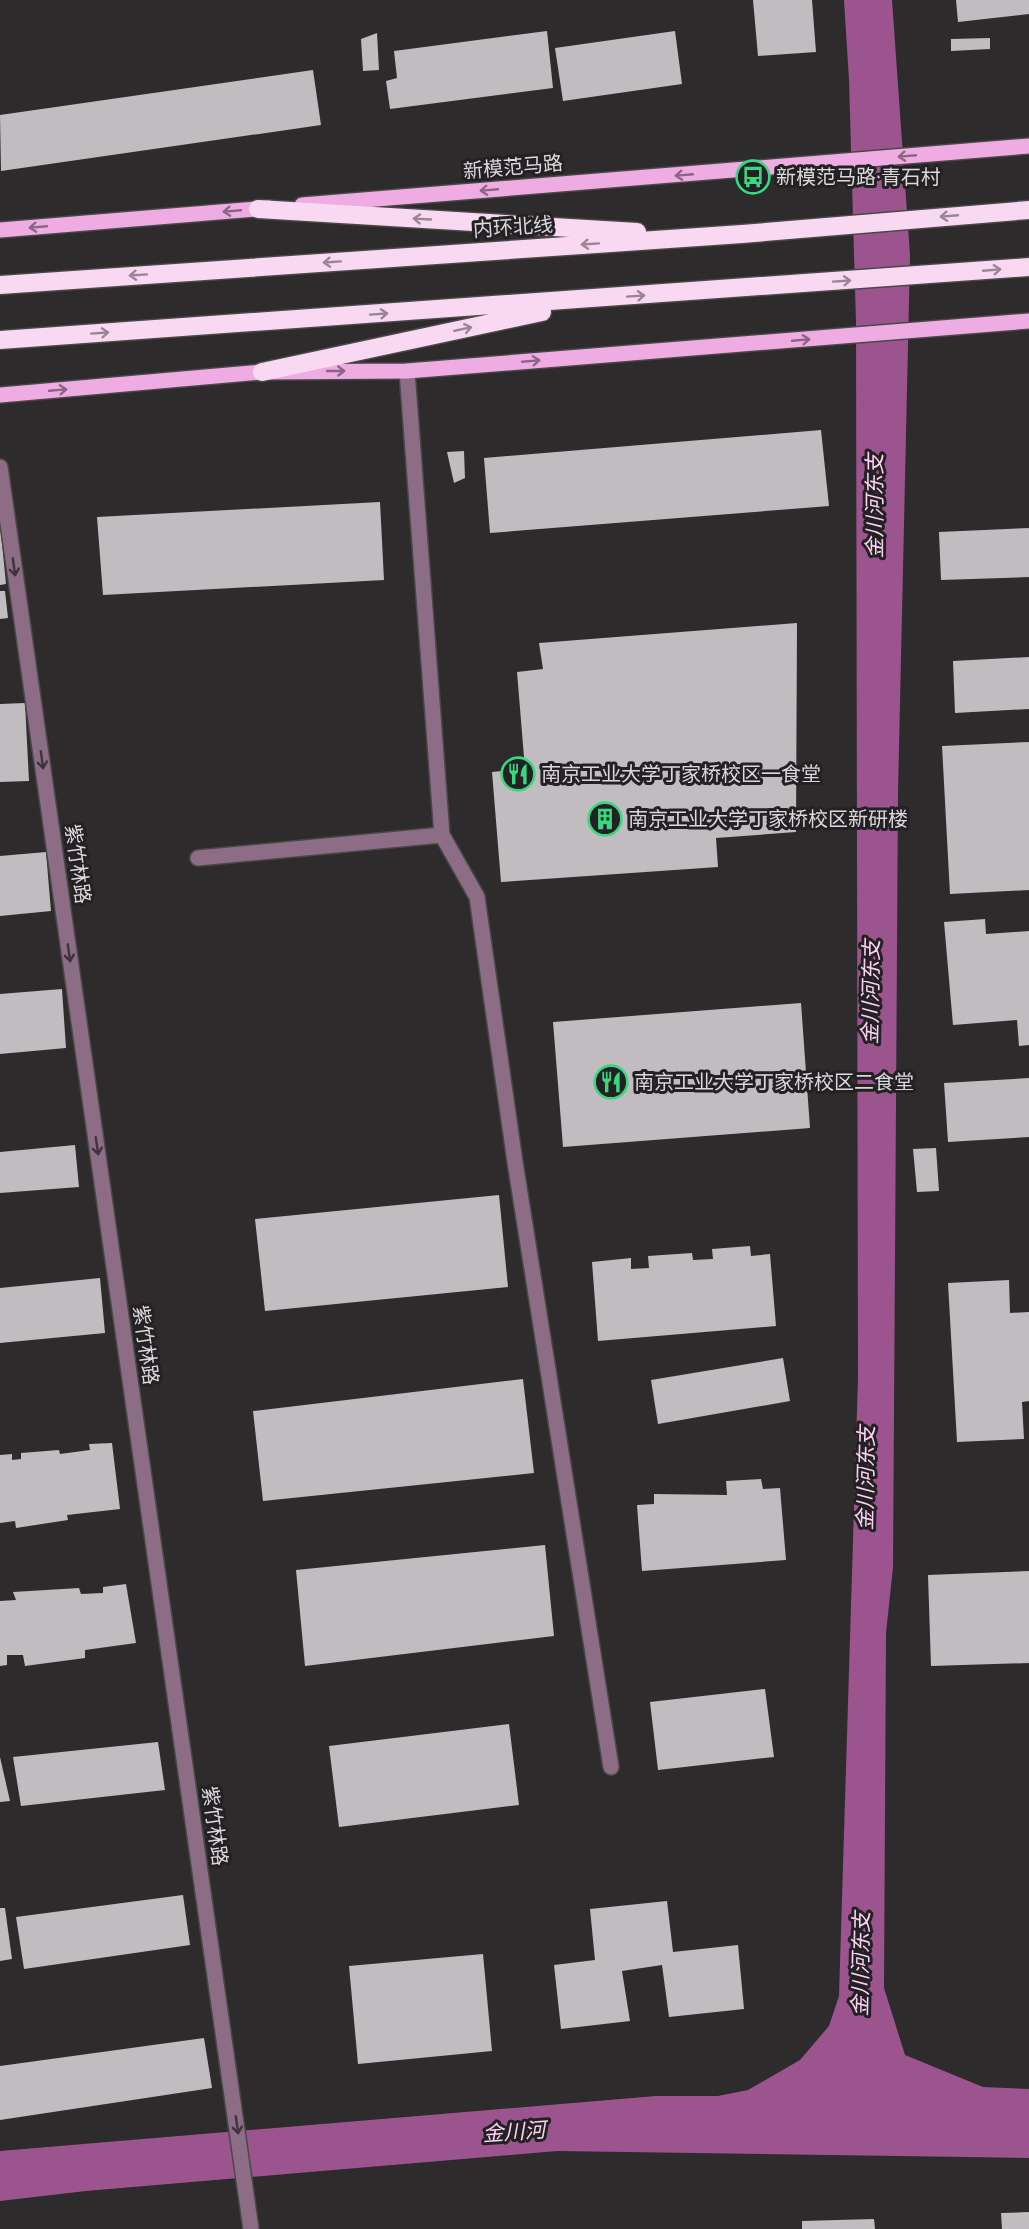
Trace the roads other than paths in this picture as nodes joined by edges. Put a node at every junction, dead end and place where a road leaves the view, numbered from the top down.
1 (1029, 146) edge
2 (258, 209) junction
3 (1029, 210) edge
4 (0, 230) edge
5 (711, 236) junction
6 (1029, 267) edge
7 (0, 285) edge
8 (607, 298) junction
9 (1029, 321) edge
10 (0, 340) edge
11 (407, 371) junction
12 (262, 372) junction
13 (0, 395) edge
14 (0, 467) edge
15 (442, 835) junction
16 (198, 858) dead end
17 (611, 1767) dead end
18 (251, 2229) edge

1 -> 2 main road, 新模范马路
2 -> 4 main road, 新模范马路
5 -> 2 highway
3 -> 5 highway, 内环北线
5 -> 7 highway, 内环北线
8 -> 6 highway
10 -> 8 highway
12 -> 8 highway
11 -> 9 main road
12 -> 11 main road
11 - 15 street
13 -> 12 main road
14 -> 18 street, 紫竹林路
15 - 16 street
15 - 17 street

